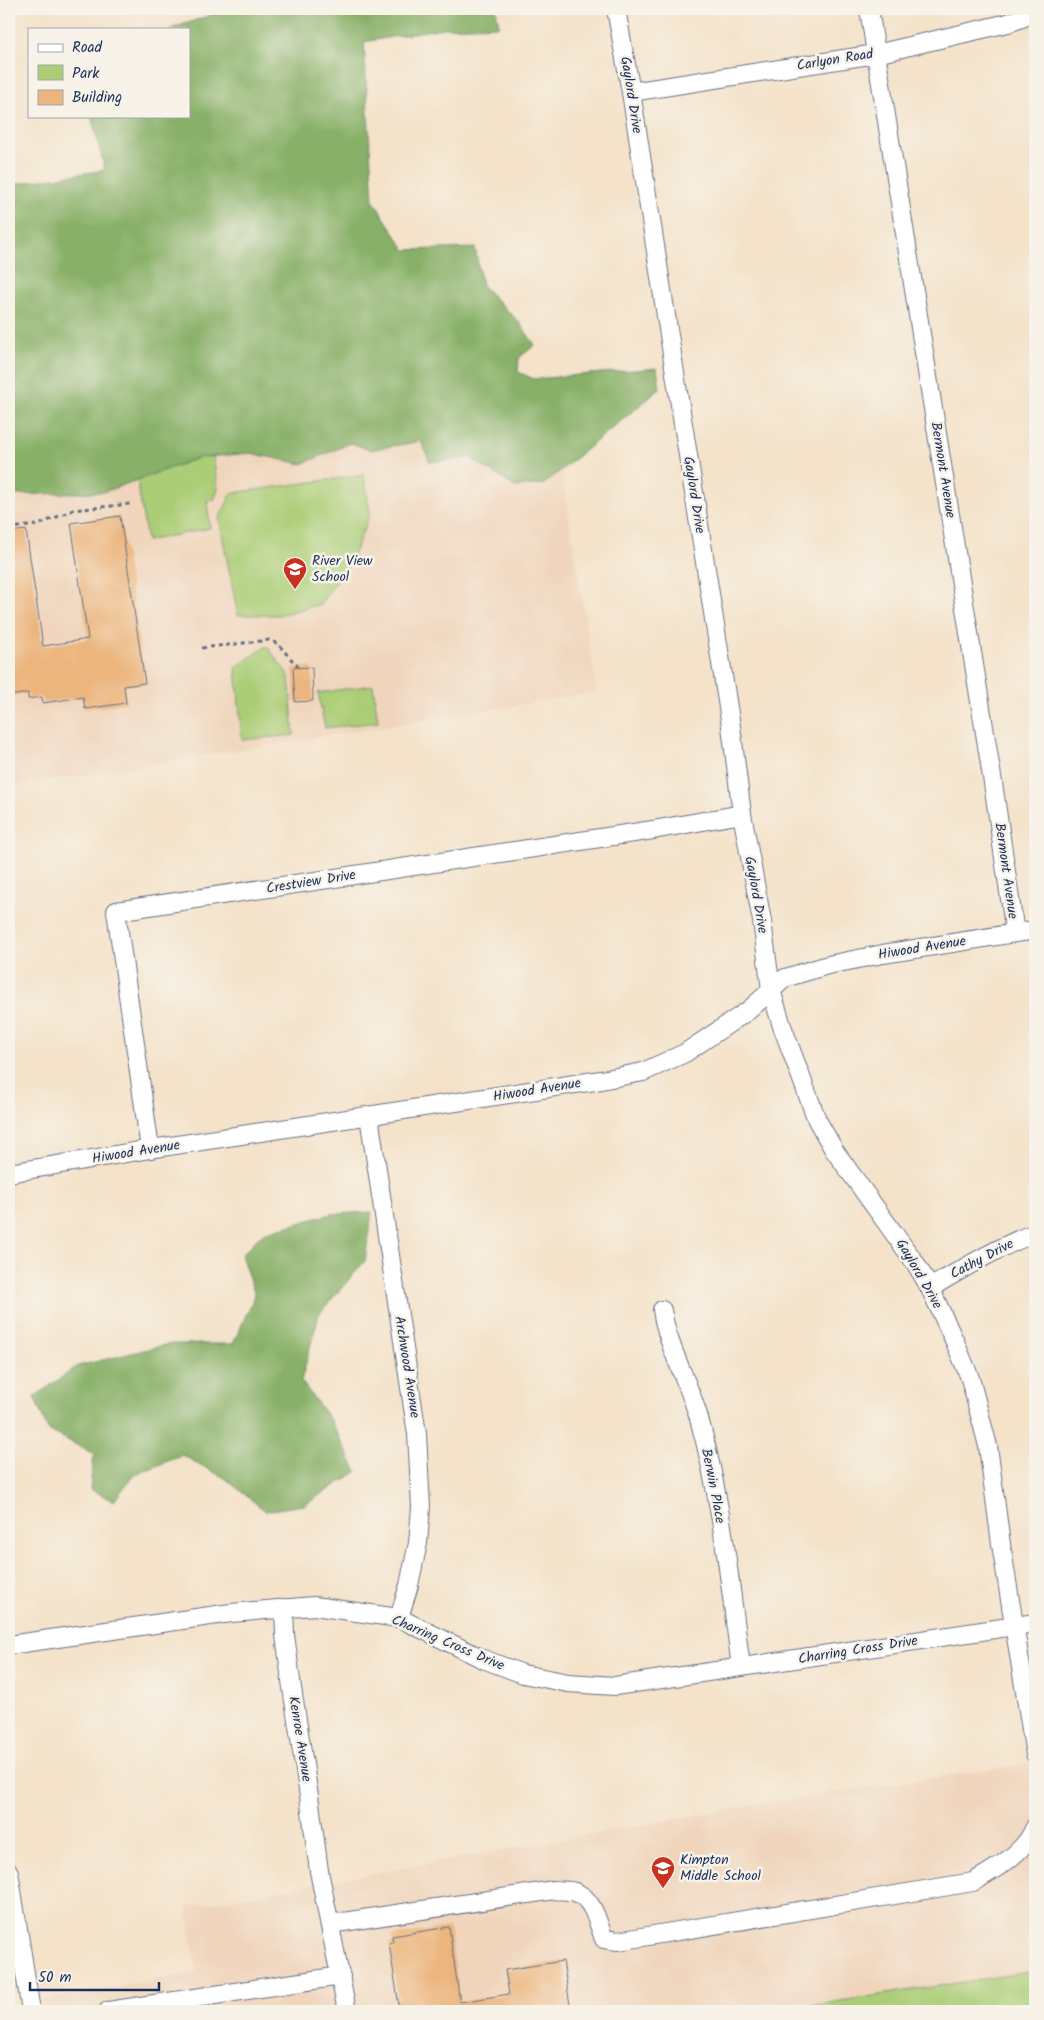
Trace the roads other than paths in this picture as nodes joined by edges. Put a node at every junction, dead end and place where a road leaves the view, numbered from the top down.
1 (616, 9) edge
2 (869, 9) edge
3 (1035, 13) edge
4 (876, 54) junction
5 (631, 92) junction
6 (742, 814) junction
7 (1035, 930) edge
8 (1015, 932) junction
9 (771, 990) junction
10 (369, 1116) junction
11 (150, 1149) junction
12 (9, 1173) edge
13 (1035, 1233) edge
14 (930, 1288) junction
15 (662, 1310) dead end
16 (284, 1608) junction
17 (398, 1618) junction
18 (1035, 1623) edge
19 (1015, 1626) junction
20 (9, 1645) edge
21 (742, 1667) junction
22 (1035, 1754) edge
23 (1035, 1828) edge
24 (9, 1872) edge
25 (330, 1924) junction
26 (342, 1976) junction
27 (32, 2011) edge
28 (108, 2011) edge
29 (347, 2011) edge

1 - 5 street, Gaylord Drive
2 - 4 street, Bermont Avenue
3 - 4 street, Carlyon Road
4 - 5 street, Carlyon Road
4 - 8 street, Bermont Avenue
5 - 6 street, Gaylord Drive
6 - 9 street, Gaylord Drive
6 - 11 street, Crestview Drive
7 - 8 street, Hiwood Avenue
8 - 9 street, Hiwood Avenue
9 - 10 street, Hiwood Avenue
9 - 14 street, Gaylord Drive
10 - 11 street, Hiwood Avenue
10 - 17 street, Archwood Avenue
11 - 12 street, Hiwood Avenue
13 - 14 street, Cathy Drive
14 - 19 street, Gaylord Drive
15 - 21 street, Berwin Place
16 - 17 street, Charring Cross Drive
16 - 20 street, Charring Cross Drive
16 - 25 street, Kenroe Avenue
17 - 21 street, Charring Cross Drive
18 - 19 street, Charring Cross Drive
19 - 21 street, Charring Cross Drive
19 - 22 street, Gaylord Drive
23 - 25 street
24 - 27 street
25 - 26 street, Kenroe Avenue
26 - 28 street
26 - 29 street, Kenroe Avenue

